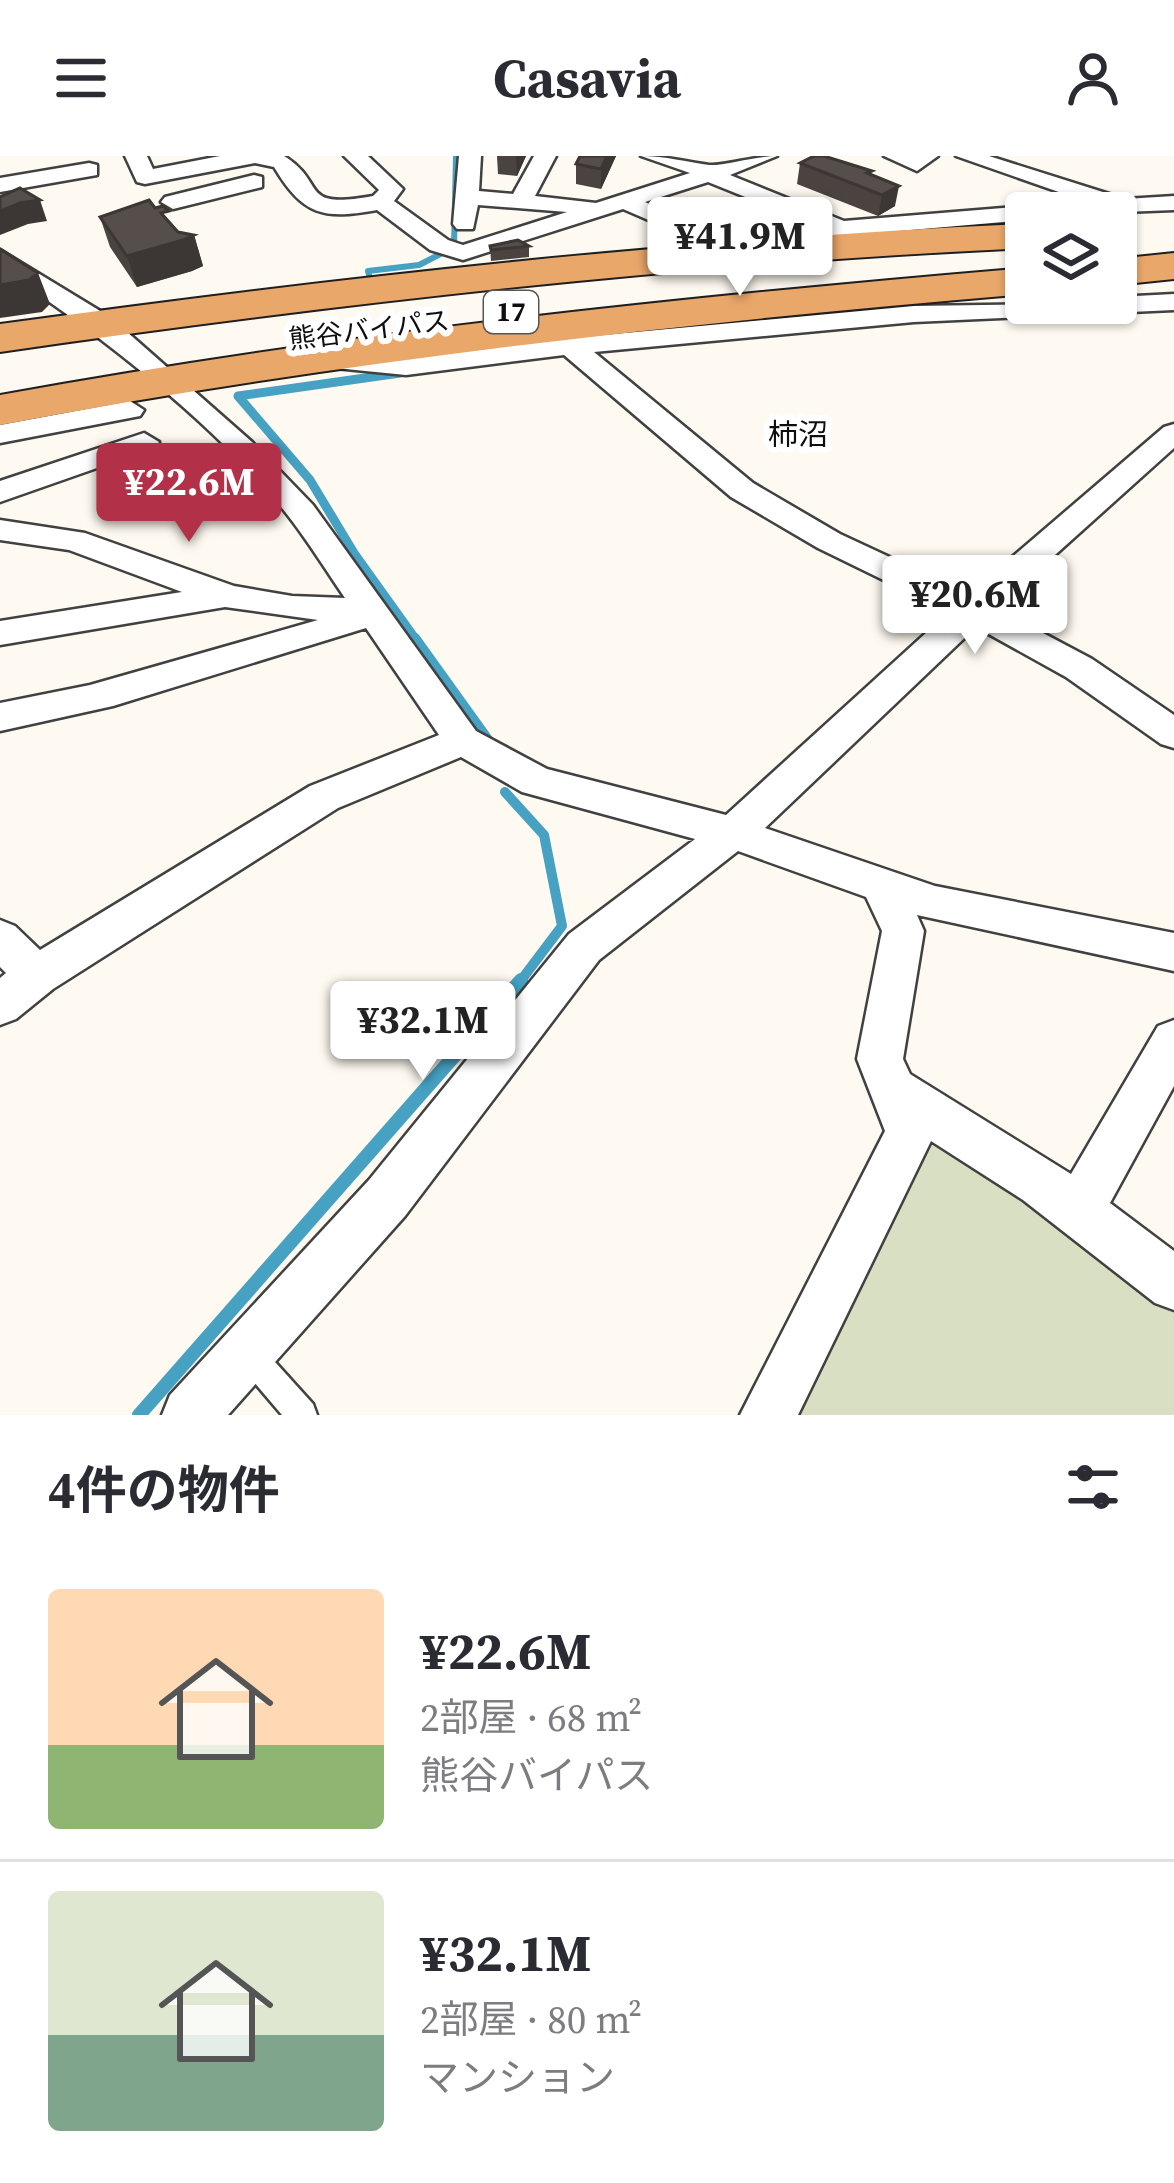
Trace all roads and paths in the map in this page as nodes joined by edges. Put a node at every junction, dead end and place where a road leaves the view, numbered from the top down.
1 (136, 156) edge
2 (255, 156) edge
3 (307, 156) edge
4 (355, 156) edge
5 (470, 156) edge
6 (545, 156) edge
7 (641, 156) edge
8 (652, 156) edge
9 (895, 156) edge
10 (927, 156) edge
11 (967, 156) edge
12 (759, 157) edge
13 (1007, 161) edge
14 (285, 168) junction
15 (89, 170) dead end
16 (717, 174) junction
17 (0, 184) edge
18 (1060, 192) edge
19 (467, 197) junction
20 (173, 202) dead end
21 (381, 202) junction
22 (520, 202) junction
23 (1174, 203) edge
24 (618, 205) junction
25 (1005, 215) edge
26 (1137, 219) edge
27 (1137, 229) edge
28 (846, 230) junction
29 (1174, 233) edge
30 (1005, 237) edge
31 (454, 250) junction
32 (1005, 251) edge
33 (1174, 254) edge
34 (0, 257) edge
35 (1137, 257) edge
36 (1174, 266) edge
37 (1005, 267) edge
38 (1137, 270) edge
39 (1005, 283) edge
40 (1174, 302) edge
41 (0, 338) edge
42 (570, 346) junction
43 (135, 352) junction
44 (306, 357) junction
45 (1, 406) edge
46 (130, 410) dead end
47 (1174, 433) edge
48 (144, 442) dead end
49 (0, 493) edge
50 (0, 530) edge
51 (39, 538) junction
52 (0, 548) edge
53 (229, 597) junction
54 (974, 610) junction
55 (373, 611) junction
56 (0, 632) edge
57 (0, 717) edge
58 (1174, 734) edge
59 (464, 742) junction
60 (733, 833) junction
61 (882, 887) junction
62 (0, 939) edge
63 (1174, 952) edge
64 (37, 975) junction
65 (0, 1005) edge
66 (1174, 1041) edge
67 (893, 1090) junction
68 (1078, 1210) junction
69 (1174, 1284) edge
70 (247, 1352) junction
71 (190, 1415) edge
72 (302, 1415) edge
73 (768, 1415) edge

1 - 2 street
2 - 14 street
3 - 14 street
4 - 21 street
5 - 19 street
6 - 22 street
7 - 24 street
8 - 16 street
9 - 10 street
11 - 13 street
12 - 16 street
13 - 18 street
14 - 20 street
14 - 21 street
15 - 17 street
16 - 24 street
16 - 28 street
19 - 22 street
19 - 31 street
21 - 31 street
22 - 24 street
23 - 26 street
24 - 28 street
24 - 31 street
25 - 28 street
27 - 29 highway
30 - 43 highway, 17
32 - 43 highway, 熊谷バイパス / 17
33 - 35 highway
34 - 43 street
36 - 38 highway
37 - 43 highway, 熊谷バイパス / 17
39 - 44 highway, 17
40 - 42 street
41 - 43 highway, 17
42 - 44 street
42 - 54 street
43 - 44 highway, 17
43 - 45 highway, 17
43 - 55 street
45 - 46 street
47 - 54 street
48 - 49 street
50 - 51 street
51 - 52 street
51 - 53 street
53 - 55 street
53 - 56 street
54 - 58 street
54 - 60 street
55 - 57 street
55 - 59 street
59 - 60 street
59 - 64 street
60 - 61 street
60 - 70 street
61 - 63 street
61 - 67 street
62 - 64 street
64 - 65 street
66 - 68 street
67 - 68 street
67 - 73 street
68 - 69 street
70 - 71 street
70 - 72 lane

